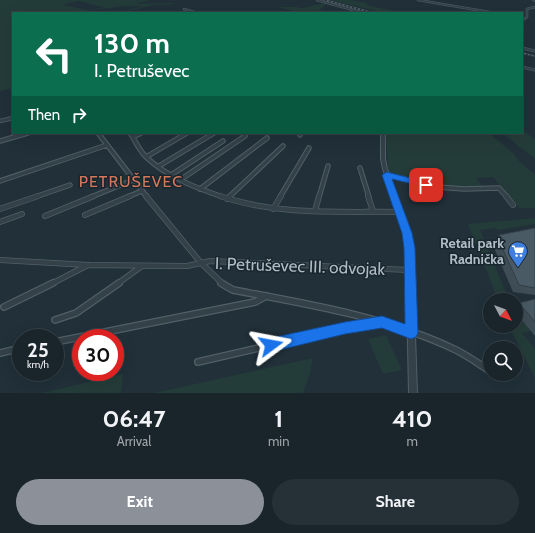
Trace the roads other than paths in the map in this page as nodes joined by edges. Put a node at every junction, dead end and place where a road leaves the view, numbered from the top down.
1 (317, 0) edge
2 (418, 0) edge
3 (535, 7) edge
4 (184, 9) dead end
5 (194, 12) edge
6 (360, 12) edge
7 (489, 12) edge
8 (526, 18) joint
9 (523, 20) edge
10 (523, 48) edge
11 (535, 51) edge
12 (523, 68) edge
13 (535, 70) edge
14 (12, 118) edge
15 (2, 121) edge
16 (24, 134) edge
17 (99, 134) edge
18 (130, 134) edge
19 (139, 134) edge
20 (185, 134) edge
21 (212, 134) edge
22 (384, 134) edge
23 (245, 136) dead end
24 (132, 137) junction
25 (267, 138) dead end
26 (0, 141) edge
27 (223, 141) dead end
28 (107, 145) junction
29 (283, 146) dead end
30 (309, 148) dead end
31 (146, 157) junction
32 (159, 166) junction
33 (328, 166) dead end
34 (360, 168) dead end
35 (171, 175) junction
36 (387, 175) junction
37 (133, 180) junction
38 (180, 180) junction
39 (0, 181) edge
40 (70, 184) dead end
41 (200, 189) junction
42 (142, 191) junction
43 (227, 199) junction
44 (513, 205) dead end
45 (0, 208) edge
46 (273, 209) junction
47 (315, 211) junction
48 (373, 211) junction
49 (401, 212) junction
50 (22, 214) dead end
51 (85, 215) dead end
52 (45, 216) dead end
53 (0, 222) edge
54 (0, 260) edge
55 (202, 264) junction
56 (88, 265) junction
57 (142, 266) junction
58 (409, 270) junction
59 (266, 296) junction
60 (4, 308) dead end
61 (55, 320) dead end
62 (382, 322) junction
63 (411, 333) junction
64 (64, 340) edge
65 (12, 350) edge
66 (0, 353) edge
67 (198, 362) dead end
68 (483, 367) edge
69 (413, 393) edge

1 - 6 street
2 - 7 street
3 - 8 street
4 - 5 street
8 - 9 street
10 - 11 street
12 - 13 street
14 - 15 street
16 - 26 street
17 - 28 street
18 - 24 street
19 - 24 street
20 - 31 street
21 - 32 street
22 - 36 street
23 - 38 street
24 - 31 street
25 - 41 street
27 - 35 street
28 - 37 street
28 - 39 street
29 - 43 street
30 - 46 street
31 - 32 street
32 - 35 street
33 - 47 street
34 - 48 street
35 - 38 street
36 - 44 street
36 - 49 street
37 - 42 street
37 - 52 street
38 - 41 street
40 - 45 street
41 - 43 street
42 - 51 street
42 - 55 street
43 - 46 street
46 - 47 street
47 - 48 street
48 - 49 street
49 - 58 street
50 - 53 street
54 - 56 street, I. Petruševec III. odvojak
55 - 57 street, I. Petruševec III. odvojak
55 - 58 street, I. Petruševec III. odvojak
55 - 59 street
56 - 57 street, I. Petruševec III. odvojak
56 - 60 street, I. Petruševec III. odvojak
57 - 61 street
58 - 63 street
59 - 62 street
59 - 64 street
62 - 63 street
62 - 67 street
63 - 68 street
63 - 69 street
65 - 66 street

